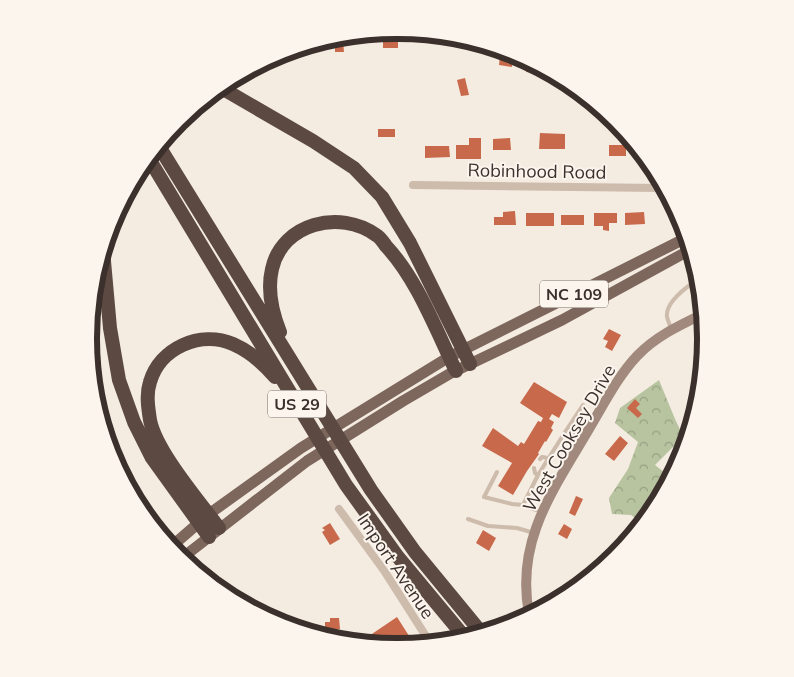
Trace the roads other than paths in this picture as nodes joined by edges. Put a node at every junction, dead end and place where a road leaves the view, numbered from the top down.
1 (227, 91) edge
2 (162, 152) edge
3 (153, 165) edge
4 (413, 185) dead end
5 (656, 188) edge
6 (681, 241) edge
7 (684, 253) edge
8 (105, 271) edge
9 (692, 284) edge
10 (696, 317) edge
11 (671, 329) junction
12 (462, 350) junction
13 (449, 357) junction
14 (470, 364) junction
15 (297, 371) junction
16 (456, 371) junction
17 (296, 403) junction
18 (583, 405) dead end
19 (567, 429) junction
20 (584, 438) junction
21 (548, 458) junction
22 (540, 459) dead end
23 (534, 468) dead end
24 (497, 472) dead end
25 (538, 475) junction
26 (523, 505) junction
27 (339, 509) dead end
28 (541, 512) junction
29 (204, 519) junction
30 (468, 519) dead end
31 (214, 532) junction
32 (534, 534) junction
33 (177, 542) edge
34 (188, 553) edge
35 (528, 608) edge
36 (478, 627) edge
37 (460, 631) edge
38 (426, 637) edge

1 - 12 highway
2 - 15 highway, US 29
3 - 17 highway, US 29
4 - 5 street, Robinhood Road
6 - 12 main road, NC 109
7 - 14 main road, NC 109
8 - 29 highway
9 - 11 lane
10 - 11 street, West Cooksey Drive
11 - 20 street, West Cooksey Drive
12 - 13 main road, NC 109
12 - 14 highway
13 - 15 highway
13 - 16 highway
13 - 29 main road, NC 109
14 - 16 main road, NC 109
15 - 36 highway, US 29
16 - 31 main road, NC 109
17 - 29 highway
17 - 37 highway, US 29
18 - 19 lane
19 - 20 lane
19 - 21 lane
20 - 28 street, West Cooksey Drive
21 - 22 lane
21 - 25 lane
23 - 25 lane
24 - 26 lane
25 - 26 lane
26 - 28 lane
27 - 38 street, Import Avenue
28 - 32 street, West Cooksey Drive
29 - 31 highway
29 - 33 main road, NC 109
30 - 32 lane
31 - 34 main road, NC 109
32 - 35 street, West Cooksey Drive

